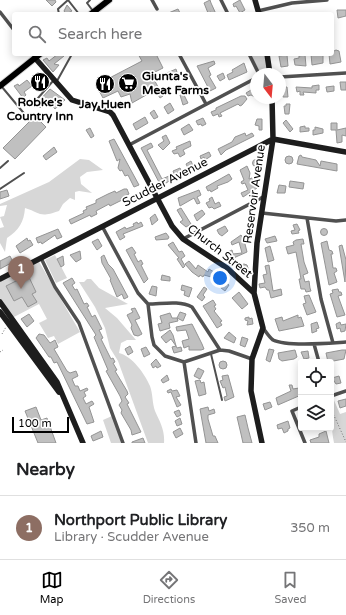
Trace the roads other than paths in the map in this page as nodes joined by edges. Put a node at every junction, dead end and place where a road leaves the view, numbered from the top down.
1 (90, 0) edge
2 (109, 0) edge
3 (152, 0) edge
4 (221, 0) edge
5 (255, 0) edge
6 (327, 0) edge
7 (157, 9) dead end
8 (0, 12) edge
9 (59, 12) edge
10 (77, 12) edge
11 (92, 12) edge
12 (93, 12) edge
13 (227, 12) edge
14 (259, 12) edge
15 (12, 27) edge
16 (34, 56) edge
17 (71, 56) edge
18 (180, 56) edge
19 (250, 56) edge
20 (267, 56) edge
21 (256, 68) edge
22 (269, 68) edge
23 (346, 72) edge
24 (286, 77) edge
25 (250, 81) edge
26 (54, 82) junction
27 (0, 86) edge
28 (206, 104) junction
29 (272, 104) edge
30 (31, 106) dead end
31 (27, 117) dead end
32 (273, 139) junction
33 (129, 145) junction
34 (346, 152) edge
35 (8, 161) dead end
36 (0, 168) edge
37 (24, 173) dead end
38 (0, 189) edge
39 (265, 196) junction
40 (157, 199) junction
41 (262, 213) junction
42 (307, 218) junction
43 (346, 220) edge
44 (102, 226) junction
45 (183, 239) junction
46 (41, 258) junction
47 (0, 279) edge
48 (254, 293) junction
49 (0, 302) edge
50 (148, 304) junction
51 (0, 312) edge
52 (263, 328) junction
53 (346, 342) edge
54 (333, 343) junction
55 (314, 344) junction
56 (220, 350) junction
57 (211, 354) junction
58 (252, 359) junction
59 (318, 359) edge
60 (184, 362) junction
61 (346, 391) edge
62 (334, 395) edge
63 (222, 400) dead end
64 (68, 406) junction
65 (298, 408) edge
66 (298, 426) edge
67 (300, 431) edge
68 (81, 442) edge
69 (124, 443) edge
70 (196, 443) edge
71 (262, 443) edge
72 (305, 443) edge

1 - 11 lane
2 - 12 main road
3 - 7 street
4 - 13 street
5 - 14 street
6 - 14 street
8 - 15 street
9 - 10 lane
16 - 26 street, Church Street
16 - 27 main road
17 - 26 lane
18 - 28 street
19 - 21 street
20 - 22 street
23 - 24 street
25 - 28 street
26 - 30 lane
26 - 33 street, Church Street
27 - 31 lane
28 - 33 street
29 - 32 street, Reservoir Avenue
32 - 34 street
32 - 39 street, Reservoir Avenue
32 - 40 street, Scudder Avenue
33 - 40 street, Church Street
35 - 36 lane
37 - 38 lane
39 - 41 street, Reservoir Avenue
39 - 45 street
40 - 44 street, Scudder Avenue
40 - 45 street, Church Street
41 - 42 street
41 - 48 street, Reservoir Avenue
42 - 43 street
42 - 54 street
44 - 46 street, Scudder Avenue
44 - 50 street
45 - 48 street, Church Street
46 - 47 street, Scudder Avenue
46 - 69 street
48 - 52 street, Church Street
49 - 64 street
50 - 56 street
50 - 60 street
51 - 64 street
52 - 55 street
52 - 58 street
53 - 54 street
54 - 55 street
55 - 59 street
56 - 57 street
56 - 58 street
57 - 60 street
57 - 63 lane
58 - 71 street
60 - 70 street
61 - 62 street
64 - 68 street
65 - 66 street
67 - 72 street

